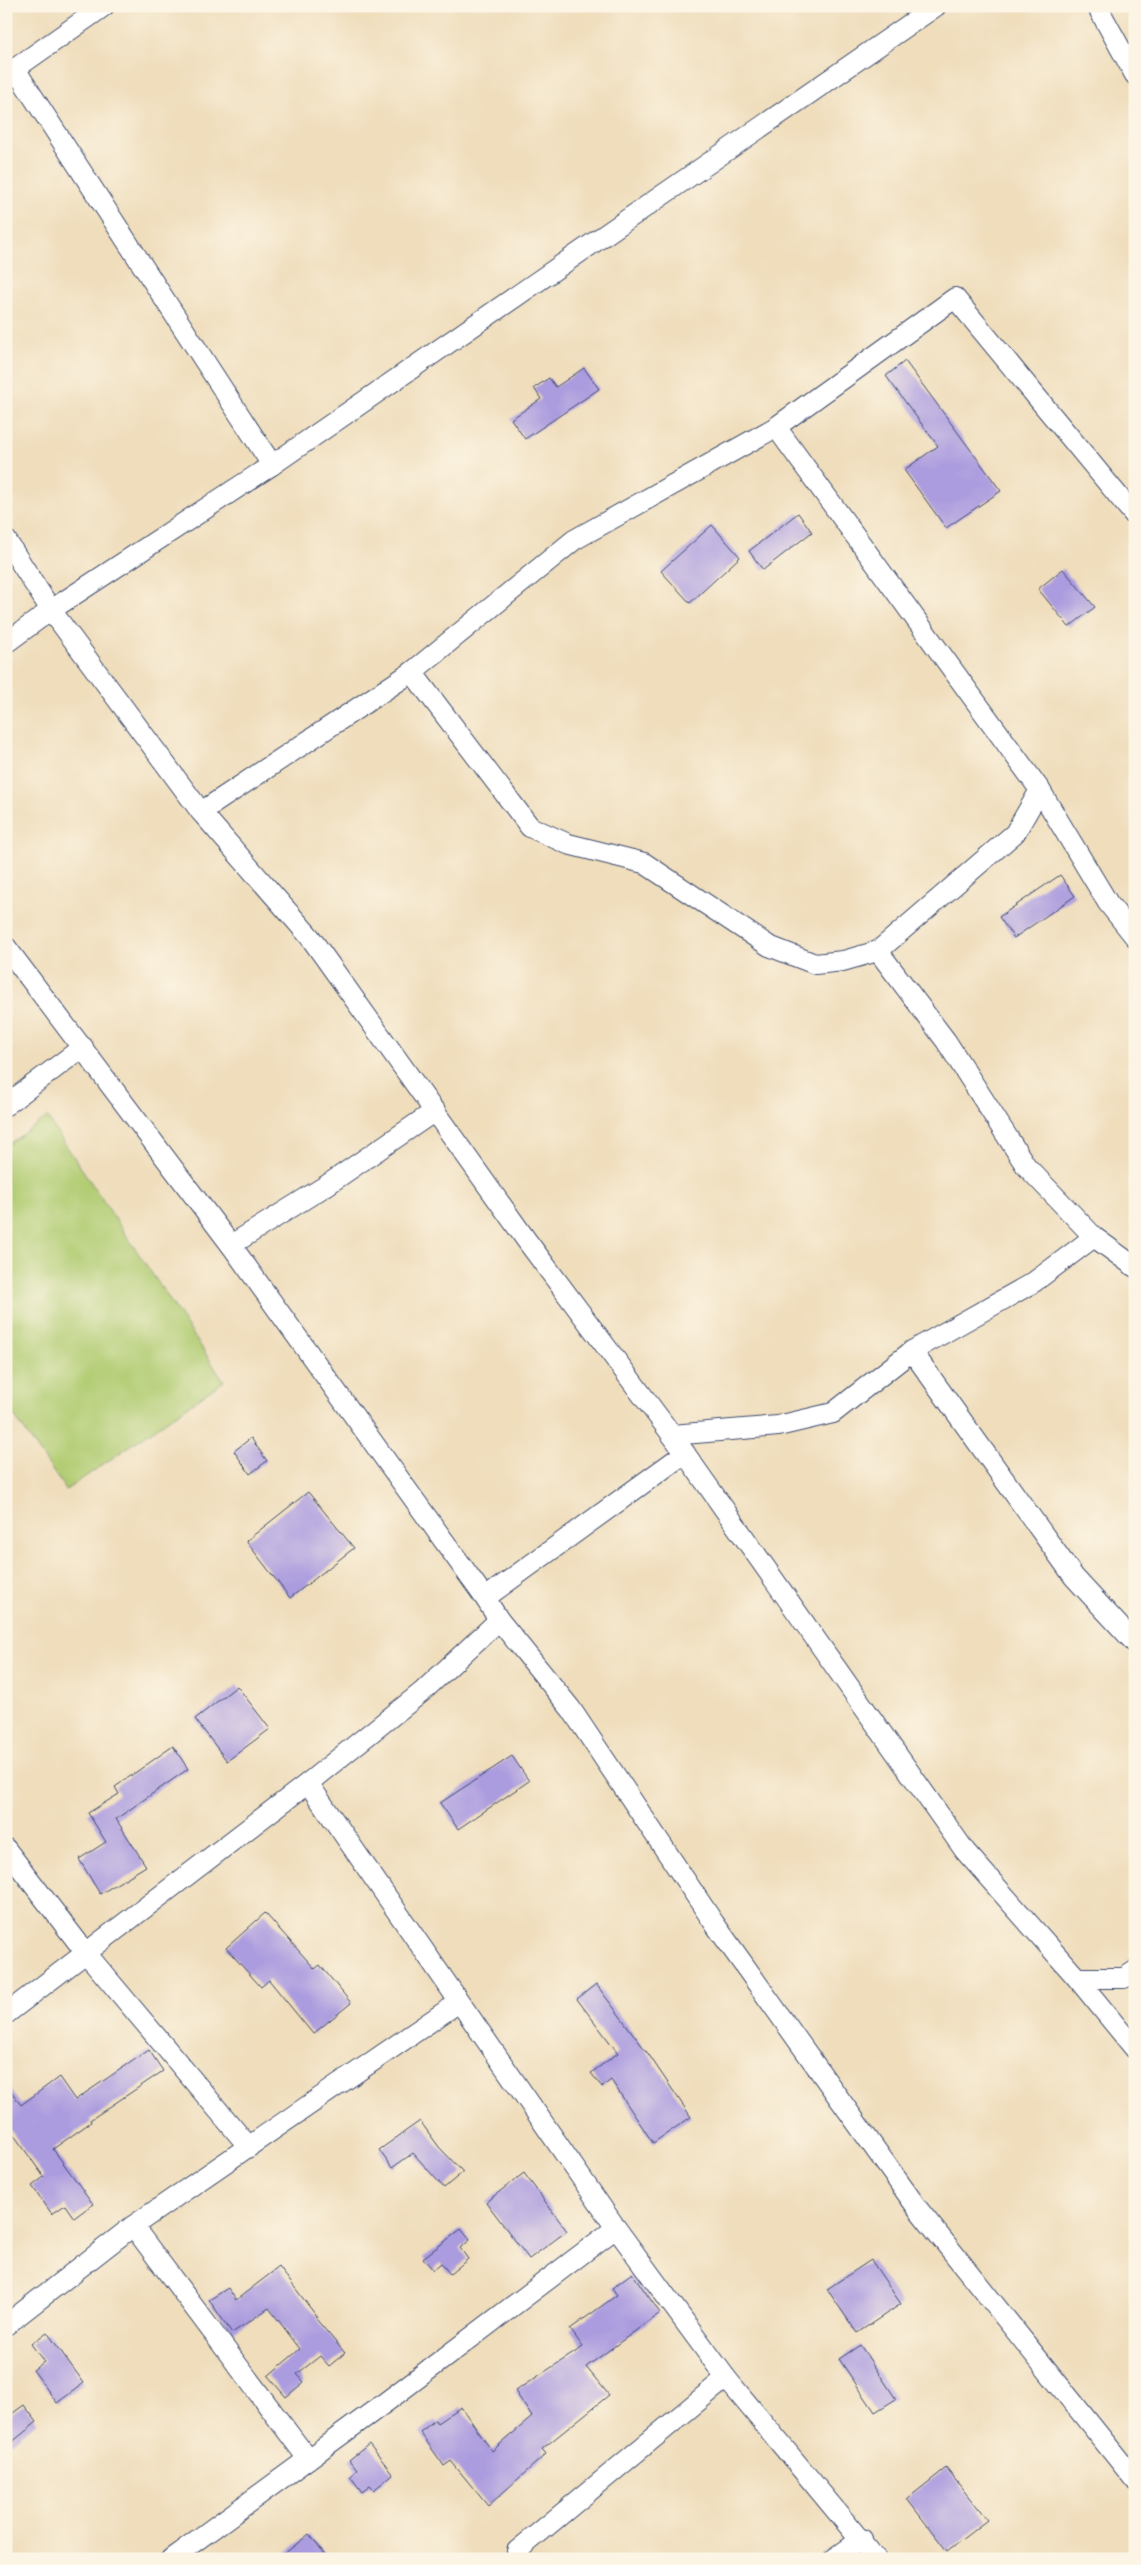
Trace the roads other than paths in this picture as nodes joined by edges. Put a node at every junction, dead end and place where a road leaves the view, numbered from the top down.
1 (104, 6) edge
2 (936, 6) edge
3 (1097, 6) edge
4 (11, 72) edge
5 (1135, 74) edge
6 (776, 427) junction
7 (272, 465) junction
8 (1135, 516) edge
9 (6, 540) edge
10 (51, 610) junction
11 (6, 643) edge
12 (412, 672) junction
13 (1040, 790) junction
14 (201, 812) junction
15 (1135, 937) edge
16 (6, 947) edge
17 (878, 951) junction
18 (83, 1047) junction
19 (6, 1105) edge
20 (435, 1111) junction
21 (1094, 1237) junction
22 (231, 1245) junction
23 (1135, 1267) edge
24 (912, 1351) junction
25 (672, 1435) junction
26 (685, 1453) junction
27 (485, 1598) junction
28 (499, 1620) junction
29 (1135, 1643) edge
30 (308, 1783) junction
31 (6, 1849) edge
32 (86, 1953) junction
33 (1135, 1971) edge
34 (1077, 1978) junction
35 (459, 2002) junction
36 (6, 2014) edge
37 (1135, 2049) edge
38 (249, 2147) junction
39 (133, 2226) junction
40 (616, 2228) junction
41 (6, 2325) edge
42 (726, 2378) junction
43 (308, 2459) junction
44 (1135, 2480) edge
45 (862, 2539) junction
46 (517, 2551) dead end
47 (171, 2559) edge
48 (834, 2559) edge
49 (876, 2559) edge

1 - 4 street
2 - 7 street
3 - 5 street
4 - 7 street
6 - 8 street
6 - 12 street
6 - 13 street
7 - 10 street
9 - 10 street
10 - 11 street
10 - 14 street
12 - 14 street
12 - 17 street
13 - 15 street
13 - 17 street
14 - 20 street
16 - 18 street
17 - 21 street
18 - 19 street
18 - 22 street
20 - 22 street
20 - 25 street
21 - 23 street
21 - 24 street
22 - 27 street
24 - 25 street
24 - 29 street
25 - 26 street
26 - 27 street
26 - 34 street
27 - 28 street
28 - 30 street
28 - 44 street
30 - 32 street
30 - 35 street
31 - 32 street
32 - 36 street
32 - 38 street
33 - 34 street
34 - 37 street
35 - 38 street
35 - 40 street
38 - 39 street
39 - 41 street
39 - 43 street
40 - 42 street
40 - 43 street
42 - 45 street
42 - 46 street
43 - 47 street
45 - 48 street
45 - 49 street

